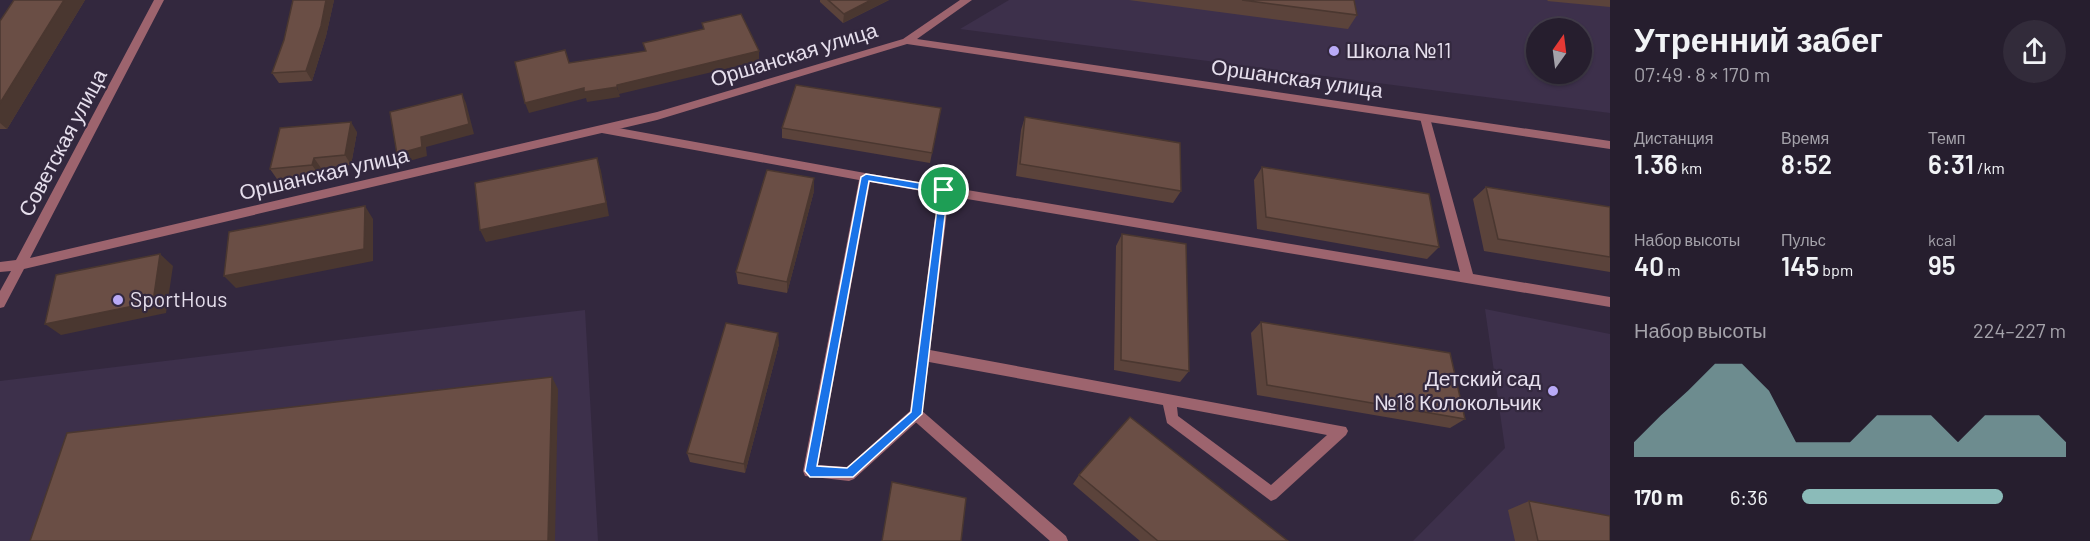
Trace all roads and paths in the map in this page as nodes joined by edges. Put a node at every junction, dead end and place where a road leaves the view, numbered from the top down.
1 (159, 0) edge
2 (967, 0) edge
3 (907, 41) junction
4 (1425, 118) junction
5 (602, 129) junction
6 (1610, 145) edge
7 (866, 177) junction
8 (944, 190) junction
9 (21, 265) junction
10 (0, 267) edge
11 (1468, 278) junction
12 (1610, 302) edge
13 (0, 303) edge
14 (924, 355) junction
15 (1169, 400) junction
16 (916, 414) junction
17 (1061, 541) edge

1 - 9 street, Советская улица
2 - 3 street
3 - 4 street, Оршанская улица
3 - 5 street, Оршанская улица
4 - 6 street, Оршанская улица
4 - 11 street
5 - 7 street
5 - 9 street, Оршанская улица
7 - 8 street
7 - 16 street
8 - 11 street
8 - 14 street
9 - 10 street, Оршанская улица
9 - 13 street, Советская улица
11 - 12 street
14 - 15 street
14 - 16 street
15 - 15 street
16 - 17 street

